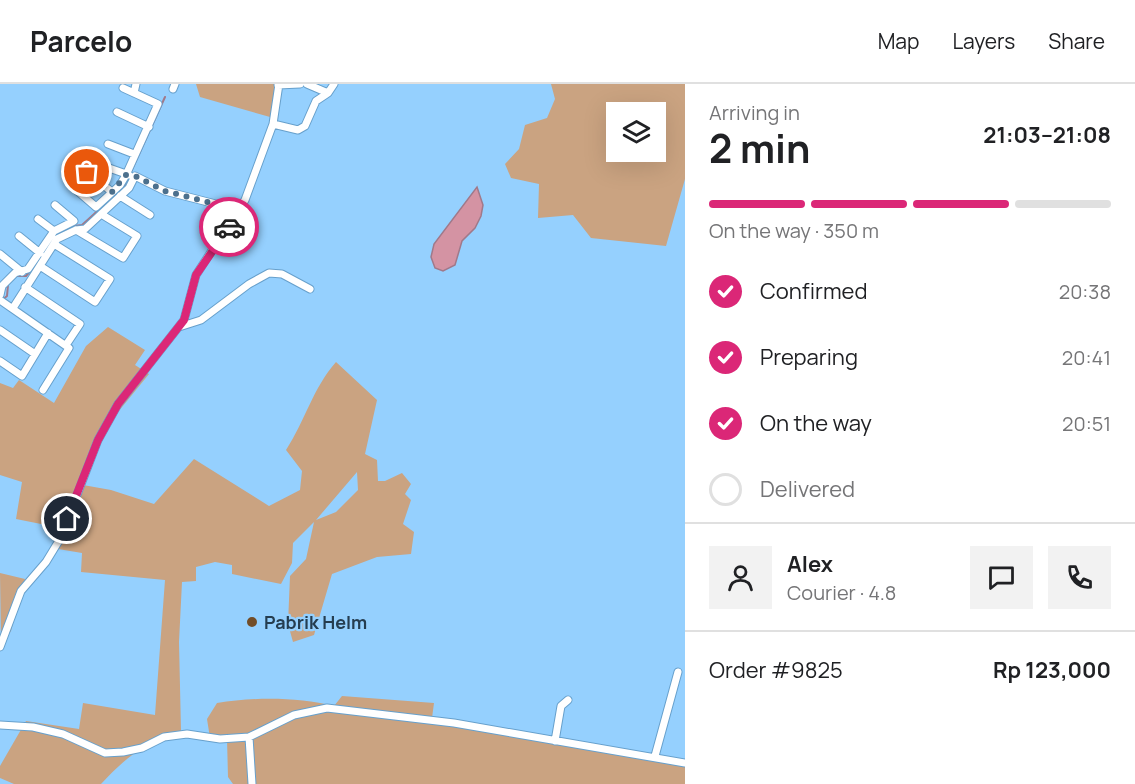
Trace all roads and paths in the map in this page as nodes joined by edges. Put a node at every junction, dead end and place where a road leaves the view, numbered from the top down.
1 (136, 84) edge
2 (300, 84) edge
3 (307, 84) edge
4 (334, 84) edge
5 (278, 85) edge
6 (123, 88) dead end
7 (134, 93) junction
8 (328, 93) junction
9 (117, 112) dead end
10 (273, 124) junction
11 (149, 127) junction
12 (108, 144) dead end
13 (135, 154) junction
14 (92, 162) dead end
15 (87, 172) dead end
16 (126, 175) junction
17 (135, 176) junction
18 (74, 188) dead end
19 (112, 192) junction
20 (120, 196) junction
21 (55, 205) dead end
22 (239, 210) junction
23 (101, 214) junction
24 (150, 215) dead end
25 (38, 219) dead end
26 (76, 230) junction
27 (54, 231) junction
28 (19, 236) dead end
29 (54, 244) junction
30 (40, 253) junction
31 (0, 254) edge
32 (40, 266) junction
33 (22, 272) junction
34 (25, 287) junction
35 (310, 289) dead end
36 (1, 296) edge
37 (13, 308) junction
38 (179, 327) junction
39 (0, 330) edge
40 (48, 333) junction
41 (66, 345) junction
42 (35, 354) junction
43 (0, 361) edge
44 (43, 390) dead end
45 (0, 647) edge
46 (678, 672) dead end
47 (568, 700) dead end
48 (0, 725) edge
49 (249, 737) junction
50 (555, 741) junction
51 (656, 756) junction
52 (685, 763) edge
53 (252, 784) edge

1 - 7 street
2 - 5 street
3 - 8 street
4 - 8 street
5 - 10 street
6 - 7 street
7 - 11 street
8 - 10 street
9 - 11 street
10 - 22 street
11 - 13 street
12 - 13 street
13 - 16 street
14 - 16 street
15 - 19 street
16 - 17 street
16 - 19 street
17 - 20 street
17 - 22 street
18 - 19 street
20 - 23 street
20 - 24 street
21 - 27 street
22 - 38 street
23 - 26 street
23 - 26 street
25 - 27 street
26 - 29 street
27 - 30 street
28 - 30 street
29 - 32 street
29 - 32 street
30 - 33 street
31 - 33 street
32 - 34 street
33 - 36 street
34 - 37 street
34 - 41 street
35 - 38 street
36 - 37 street
37 - 40 street
38 - 45 street
39 - 42 street
40 - 41 street
40 - 42 street
41 - 44 street
42 - 43 street
46 - 51 street
47 - 50 street
48 - 49 street
49 - 50 street
49 - 53 street
50 - 51 street
51 - 52 street

